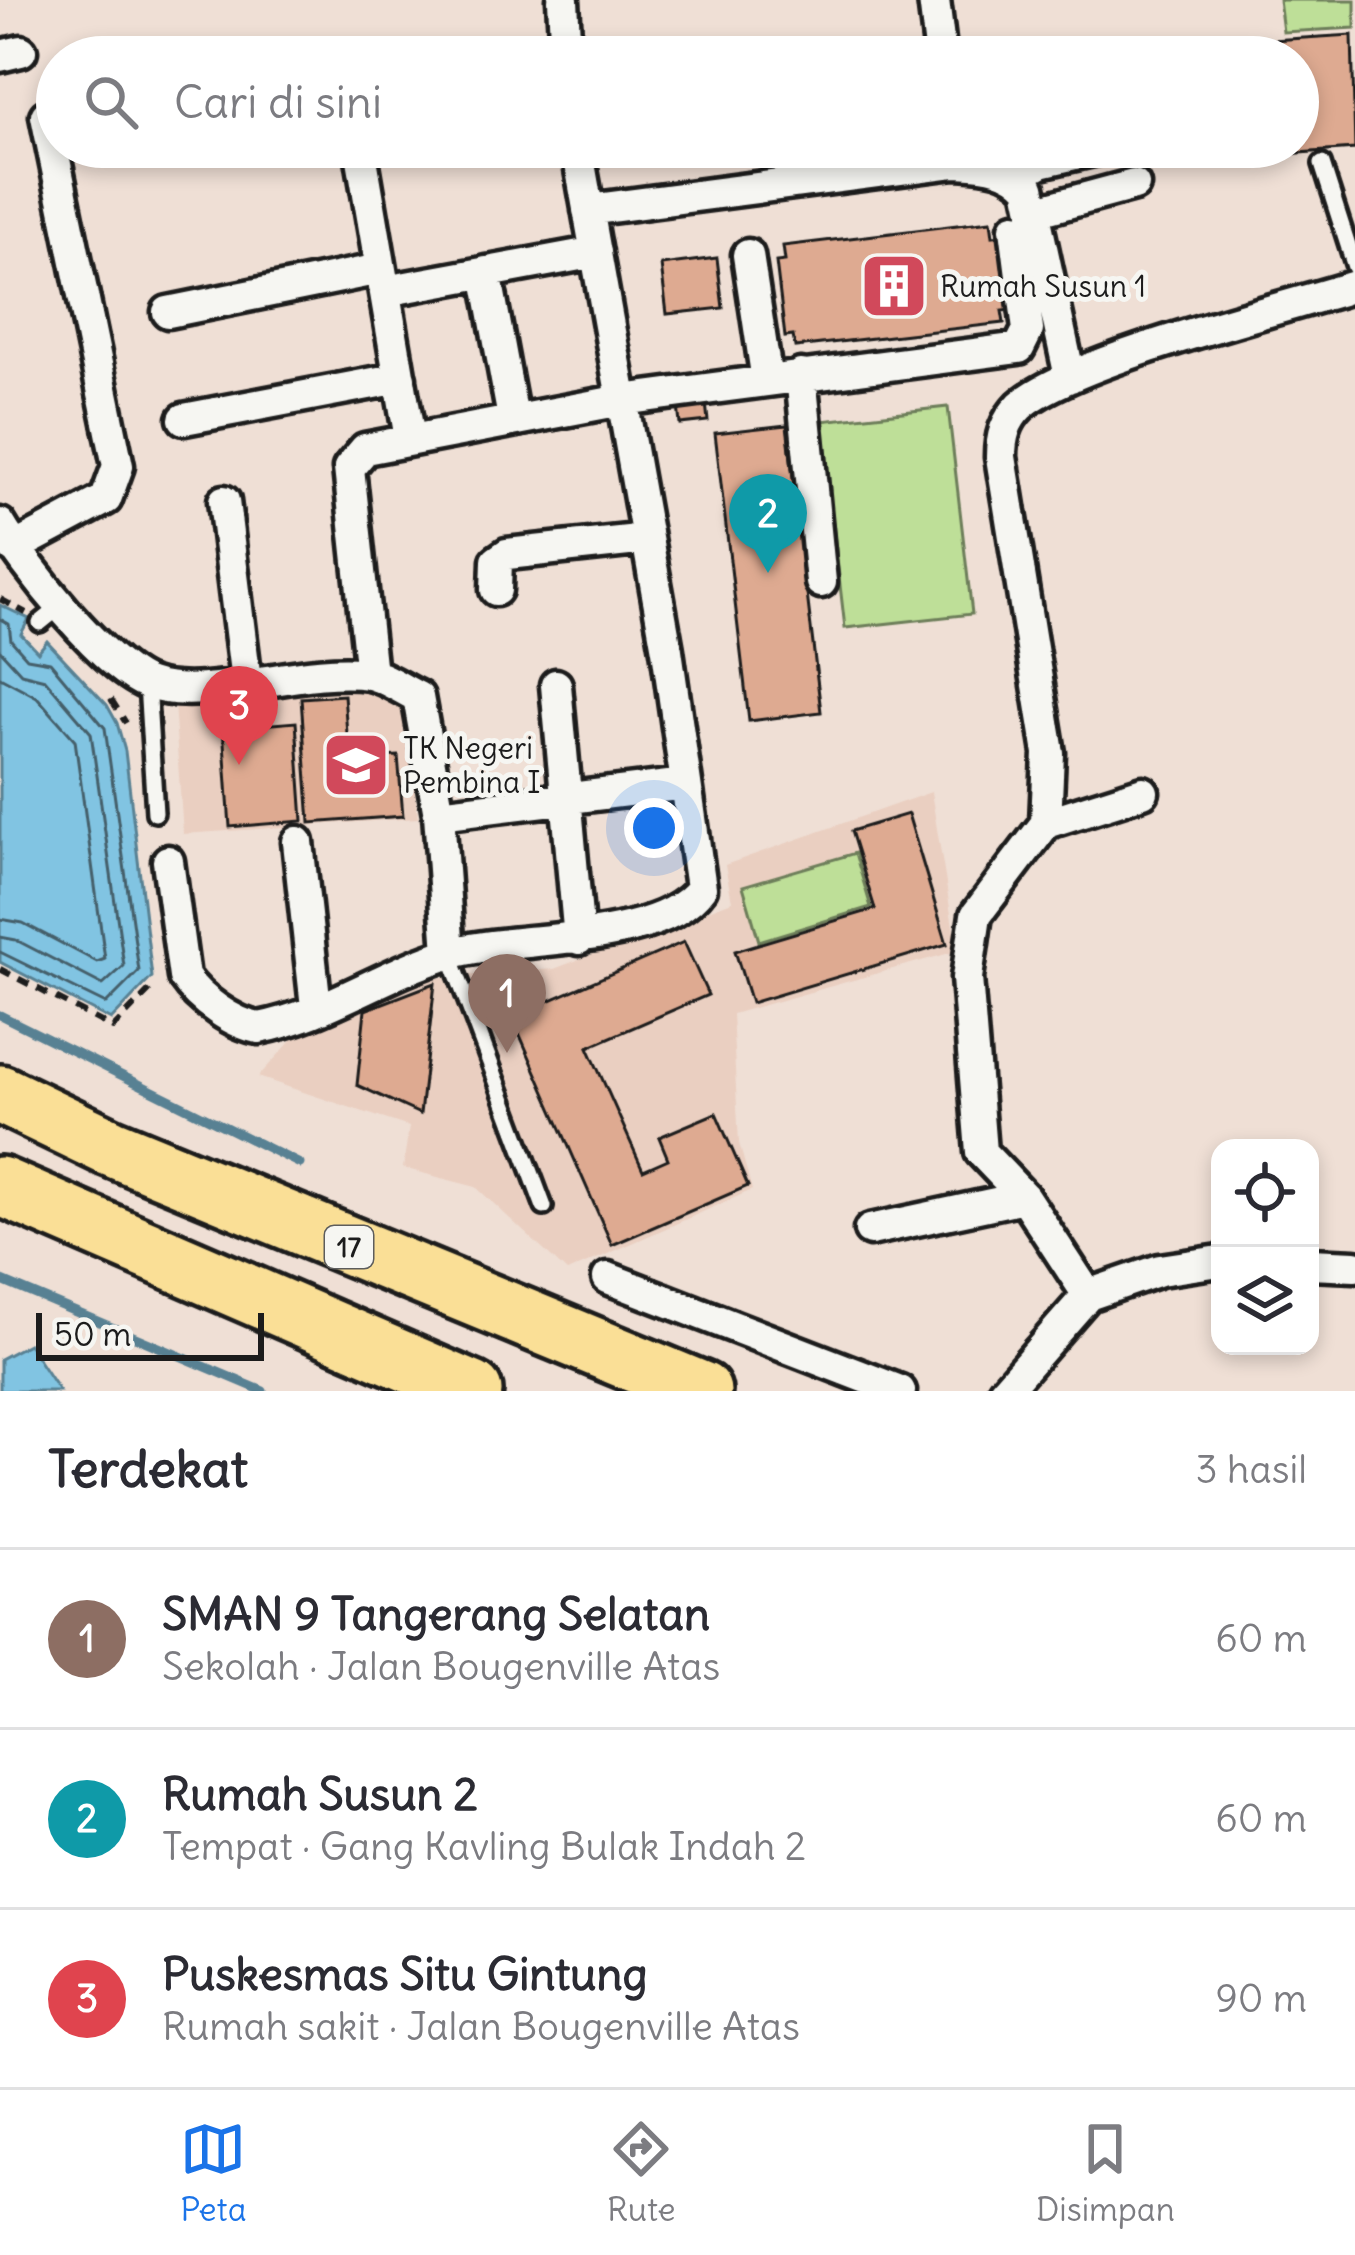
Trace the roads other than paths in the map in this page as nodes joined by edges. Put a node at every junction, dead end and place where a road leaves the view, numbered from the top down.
1 (563, 0) edge
2 (936, 0) edge
3 (565, 36) edge
4 (939, 36) edge
5 (1322, 164) dead end
6 (57, 168) edge
7 (364, 168) edge
8 (581, 168) edge
9 (863, 168) edge
10 (1003, 168) edge
11 (1030, 168) edge
12 (1018, 175) junction
13 (1135, 185) dead end
14 (589, 210) junction
15 (1024, 220) junction
16 (596, 252) junction
17 (748, 255) dead end
18 (1355, 267) edge
19 (486, 272) junction
20 (383, 280) junction
21 (1355, 286) edge
22 (168, 312) dead end
23 (801, 375) junction
24 (1070, 377) junction
25 (400, 378) junction
26 (766, 381) junction
27 (622, 400) junction
28 (513, 418) junction
29 (184, 419) dead end
30 (410, 439) junction
31 (224, 501) dead end
32 (7, 536) edge
33 (647, 539) junction
34 (821, 582) dead end
35 (496, 590) dead end
36 (371, 674) junction
37 (246, 682) junction
38 (147, 684) junction
39 (556, 685) dead end
40 (686, 784) junction
41 (1143, 792) dead end
42 (567, 798) junction
43 (154, 813) dead end
44 (439, 814) junction
45 (1046, 824) junction
46 (298, 842) dead end
47 (168, 861) dead end
48 (579, 939) junction
49 (449, 953) junction
50 (316, 1007) junction
51 (0, 1094) edge
52 (0, 1186) edge
53 (1024, 1197) junction
54 (544, 1207) dead end
55 (870, 1230) dead end
56 (1211, 1263) edge
57 (1319, 1264) edge
58 (1355, 1265) edge
59 (608, 1278) dead end
60 (1088, 1294) junction
61 (473, 1391) edge
62 (702, 1391) edge
63 (900, 1391) edge
64 (1004, 1391) edge

1 - 3 street
2 - 4 street
5 - 18 lane
6 - 32 street
7 - 20 street
8 - 14 street
9 - 14 street
10 - 12 street
11 - 12 street
12 - 15 street
13 - 15 street
14 - 16 street
15 - 23 street
15 - 24 street
16 - 19 street
16 - 27 street
17 - 26 street
19 - 20 street
19 - 28 street
20 - 22 street
20 - 25 street
21 - 24 street
23 - 26 street
23 - 34 street
24 - 45 street
25 - 29 street
25 - 30 street
26 - 27 street
27 - 28 street
27 - 33 street
28 - 30 street
30 - 36 street
31 - 37 street
32 - 38 street
33 - 35 street
33 - 40 street
36 - 37 street
36 - 44 street
37 - 38 street
38 - 43 lane
39 - 42 street
40 - 42 street
40 - 48 street
41 - 45 street
42 - 44 street
42 - 48 street
44 - 49 street
45 - 53 street
46 - 50 street
47 - 50 street
48 - 49 street
49 - 50 street
49 - 54 lane
51 - 62 highway, 17
52 - 61 highway
53 - 55 street
53 - 60 street
56 - 60 street
57 - 58 street
59 - 63 street
60 - 64 street

